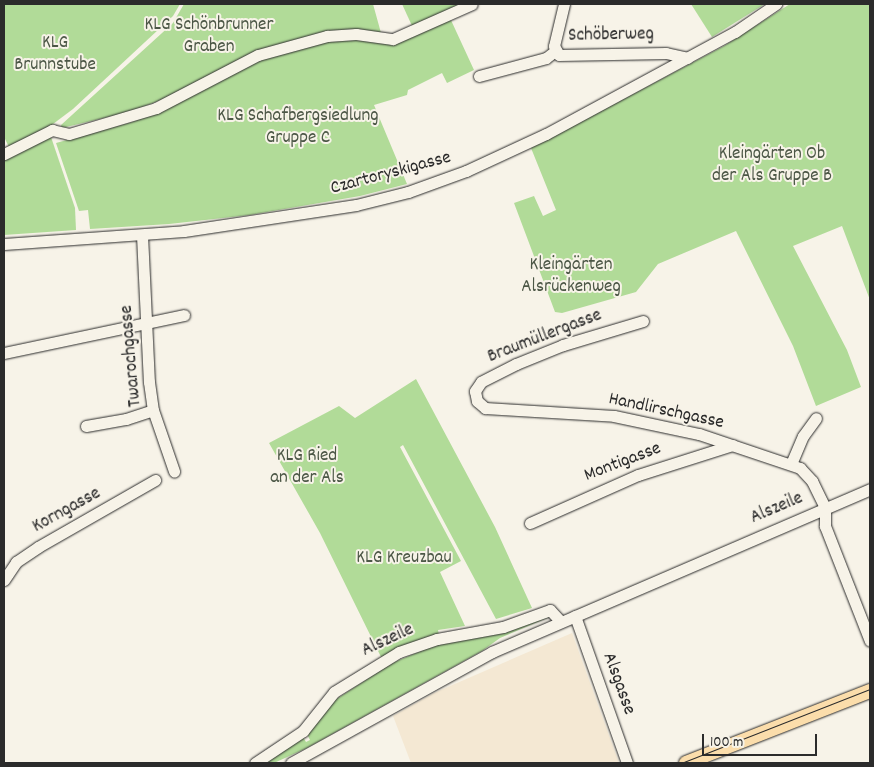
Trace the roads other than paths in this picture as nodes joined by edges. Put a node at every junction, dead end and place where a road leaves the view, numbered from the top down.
1 (472, 4) edge
2 (564, 4) edge
3 (776, 4) edge
4 (555, 51) junction
5 (687, 58) junction
6 (479, 76) dead end
7 (4, 154) edge
8 (142, 235) junction
9 (4, 244) edge
10 (184, 314) dead end
11 (144, 321) junction
12 (643, 321) dead end
13 (4, 353) edge
14 (477, 400) joint
15 (153, 410) junction
16 (816, 418) dead end
17 (86, 426) dead end
18 (732, 445) junction
19 (791, 464) junction
20 (174, 470) dead end
21 (155, 480) dead end
22 (870, 489) edge
23 (825, 508) junction
24 (530, 523) dead end
25 (4, 580) edge
26 (575, 616) junction
27 (561, 622) junction
28 (870, 642) edge
29 (870, 691) edge
30 (255, 763) edge
31 (291, 763) edge
32 (627, 763) edge
33 (686, 763) edge

1 - 7 street
2 - 4 street, Schöberweg
3 - 5 street, Czartoryskigasse
4 - 5 street, Schöberweg
4 - 6 street
5 - 8 street, Czartoryskigasse
8 - 9 street, Czartoryskigasse
8 - 11 street, Twarochgasse
10 - 11 street
11 - 13 street
11 - 15 street, Twarochgasse
12 - 14 street, Braumüllergasse
14 - 18 street, Handlirschgasse
15 - 17 street
15 - 20 street, Twarochgasse
16 - 19 street
18 - 19 street, Handlirschgasse
18 - 24 street, Montigasse
19 - 23 street, Handlirschgasse
21 - 25 street, Korngasse
22 - 23 street, Alszeile
23 - 26 street, Alszeile
23 - 28 street
26 - 27 street, Alszeile
26 - 32 street, Alsgasse
27 - 30 street, Alszeile
27 - 31 street, Alszeile
29 - 33 main road

